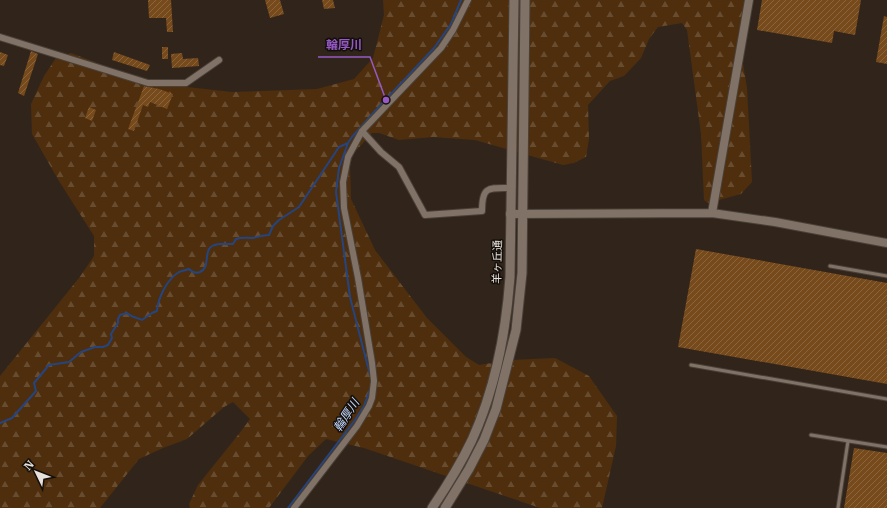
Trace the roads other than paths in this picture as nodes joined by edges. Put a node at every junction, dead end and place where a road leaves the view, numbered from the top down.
1 (468, 0) edge
2 (514, 0) edge
3 (525, 0) edge
4 (749, 0) edge
5 (0, 37) edge
6 (219, 60) dead end
7 (362, 131) junction
8 (510, 188) junction
9 (712, 213) junction
10 (510, 214) junction
11 (523, 214) junction
12 (887, 243) edge
13 (830, 266) dead end
14 (887, 276) edge
15 (691, 365) dead end
16 (887, 399) edge
17 (811, 435) dead end
18 (848, 441) junction
19 (887, 447) edge
20 (294, 508) edge
21 (432, 508) edge
22 (445, 508) edge
23 (838, 508) edge

1 - 7 street
2 - 8 main road, 羊ヶ丘通
3 - 11 main road
4 - 9 street
5 - 6 street
7 - 8 street
7 - 20 street
8 - 10 main road, 羊ヶ丘通
9 - 11 street
9 - 12 street
10 - 11 street
10 - 21 main road, 羊ヶ丘通
11 - 22 main road
13 - 14 lane
15 - 16 lane
17 - 18 lane
18 - 19 lane
18 - 23 lane

